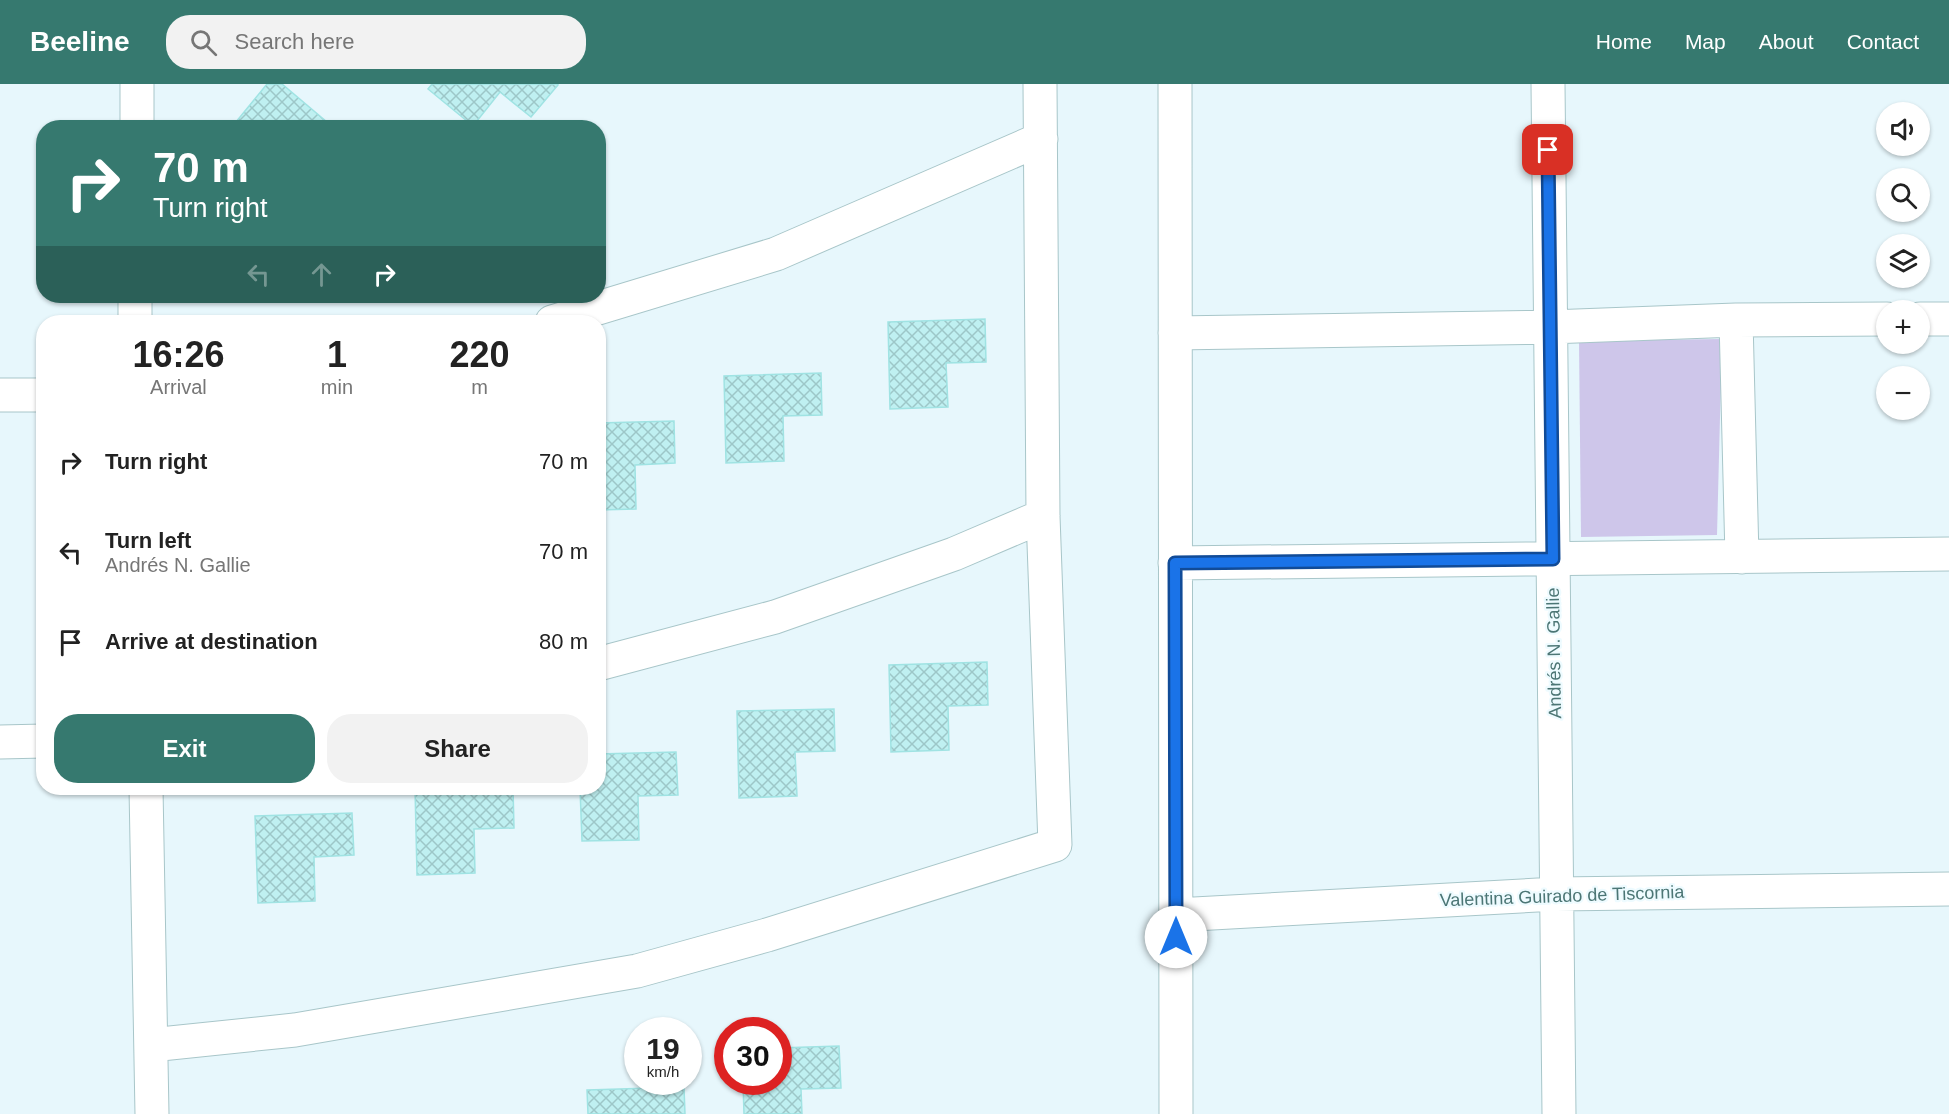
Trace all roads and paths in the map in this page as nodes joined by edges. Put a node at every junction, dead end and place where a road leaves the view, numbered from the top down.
1 (137, 84) edge
2 (1040, 84) edge
3 (1175, 84) edge
4 (1548, 84) edge
5 (137, 120) edge
6 (1041, 139) junction
7 (575, 315) edge
8 (1876, 319) edge
9 (1930, 319) edge
10 (1949, 319) edge
11 (1736, 320) junction
12 (1550, 327) junction
13 (1175, 333) junction
14 (0, 395) edge
15 (36, 395) edge
16 (1043, 516) junction
17 (1949, 554) edge
18 (1742, 556) junction
19 (1553, 559) junction
20 (1175, 563) junction
21 (606, 661) edge
22 (36, 741) edge
23 (0, 742) edge
24 (146, 795) edge
25 (1949, 890) edge
26 (1556, 894) junction
27 (1176, 915) junction
28 (151, 1045) junction
29 (152, 1114) edge
30 (1176, 1114) edge
31 (1559, 1114) edge

1 - 5 street
2 - 6 street
3 - 13 street
4 - 12 street, Andrés N. Gallie
6 - 7 street
6 - 16 street
8 - 11 street
9 - 10 street
11 - 12 street
11 - 18 street
12 - 13 street
12 - 19 street, Andrés N. Gallie
13 - 20 street
14 - 15 street
16 - 21 street
16 - 28 street
17 - 18 street
18 - 19 street
19 - 20 street
19 - 26 street, Andrés N. Gallie
20 - 27 street
22 - 23 street
24 - 28 street
25 - 26 street, Valentina Guirado de Tiscornia
26 - 27 street, Valentina Guirado de Tiscornia
26 - 31 street, Andrés N. Gallie
27 - 30 street
28 - 29 street

